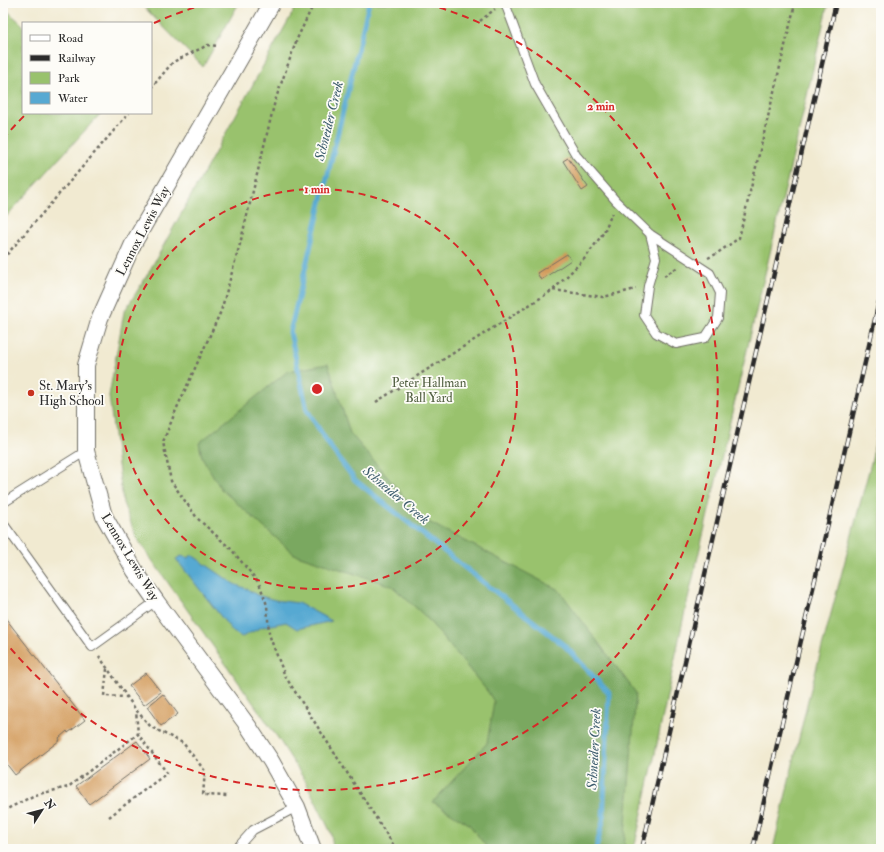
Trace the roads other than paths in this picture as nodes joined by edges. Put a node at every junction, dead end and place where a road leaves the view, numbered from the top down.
1 (272, 3) edge
2 (506, 3) edge
3 (650, 234) junction
4 (86, 450) junction
5 (3, 503) edge
6 (3, 523) edge
7 (156, 601) junction
8 (297, 807) junction
9 (236, 849) edge
10 (313, 849) edge

1 - 4 street, Lennox Lewis Way
2 - 3 lane
3 - 3 lane
4 - 5 lane
4 - 7 street, Lennox Lewis Way
6 - 7 lane
7 - 8 street, Lennox Lewis Way
8 - 9 lane
8 - 10 street, Lennox Lewis Way

